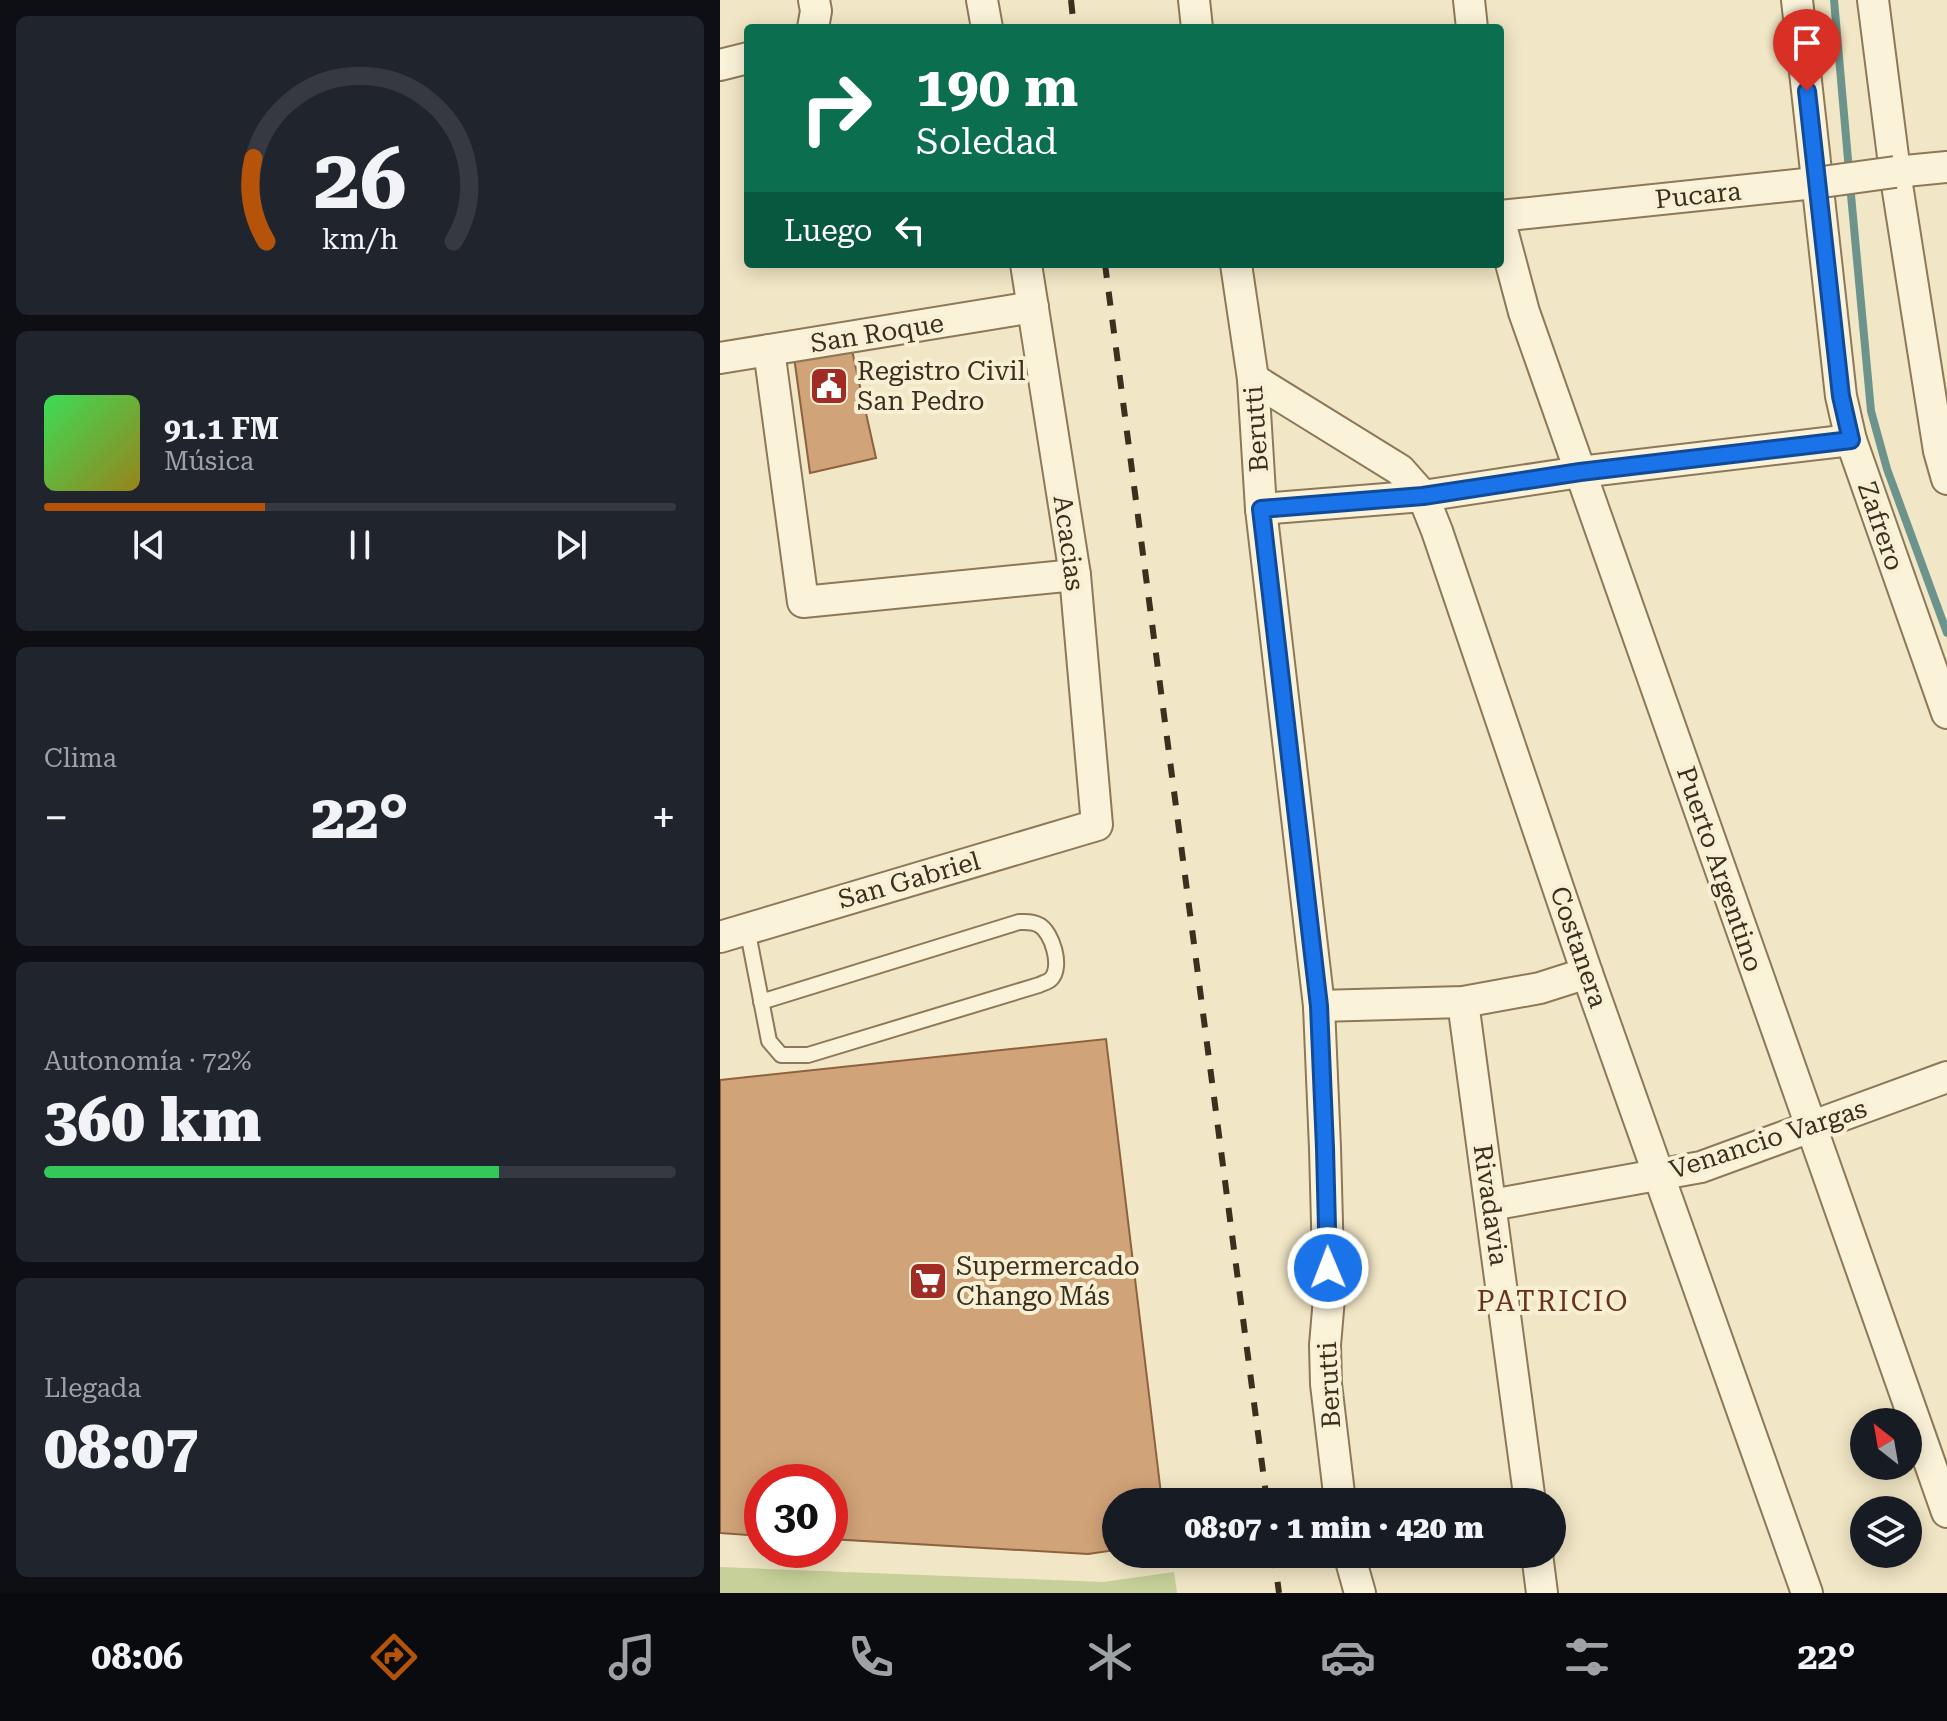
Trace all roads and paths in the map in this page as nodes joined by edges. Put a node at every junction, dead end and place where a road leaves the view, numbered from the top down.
1 (814, 0) edge
2 (982, 0) edge
3 (1194, 0) edge
4 (1469, 0) edge
5 (1797, 0) edge
6 (1873, 0) edge
7 (814, 24) edge
8 (986, 24) edge
9 (1197, 24) edge
10 (1472, 24) edge
11 (744, 59) edge
12 (720, 65) edge
13 (1947, 167) edge
14 (1895, 172) junction
15 (1504, 216) edge
16 (1504, 237) edge
17 (1027, 268) edge
18 (1237, 268) edge
19 (1033, 307) junction
20 (769, 350) junction
21 (720, 358) edge
22 (1253, 379) junction
23 (1851, 440) junction
24 (1580, 472) junction
25 (1947, 479) edge
26 (1423, 496) junction
27 (1261, 509) junction
28 (1075, 575) junction
29 (1947, 713) edge
30 (1097, 825) joint
31 (733, 932) edge
32 (1587, 973) junction
33 (761, 1002) junction
34 (1463, 1002) junction
35 (1319, 1006) junction
36 (1947, 1077) edge
37 (1811, 1127) junction
38 (1658, 1175) junction
39 (1491, 1205) junction
40 (1338, 1488) edge
41 (1528, 1488) edge
42 (1947, 1512) edge
43 (1353, 1568) edge
44 (1539, 1568) edge
45 (1360, 1593) edge
46 (1542, 1593) edge
47 (1807, 1593) edge

1 - 7 street
2 - 8 street
3 - 9 street
4 - 10 street
5 - 23 street, Zafrero
6 - 14 street
11 - 12 street
13 - 14 street, Pucara
14 - 15 street, Pucara, bridge
14 - 25 street
16 - 24 street, Puerto Argentino
17 - 19 street, Acacias
18 - 22 street, Berutti
19 - 20 street, San Roque
19 - 28 street, Acacias
20 - 21 street, San Roque
20 - 28 street
22 - 26 street, Costanera
22 - 27 street, Berutti
23 - 24 street
23 - 29 street, Zafrero
24 - 26 street
24 - 37 street, Puerto Argentino
26 - 27 street
26 - 32 street, Costanera
27 - 35 street, Berutti
28 - 30 street, Acacias
30 - 31 street, San Gabriel
31 - 33 lane
32 - 34 street
32 - 38 street, Costanera
33 - 33 lane
34 - 35 street
34 - 39 street, Rivadavia
35 - 40 street, Berutti
36 - 37 street, Venancio Vargas
37 - 38 street, Venancio Vargas
37 - 42 street, Puerto Argentino
38 - 39 street, Venancio Vargas
38 - 47 street, Costanera
39 - 41 street, Rivadavia
43 - 45 street
44 - 46 street

